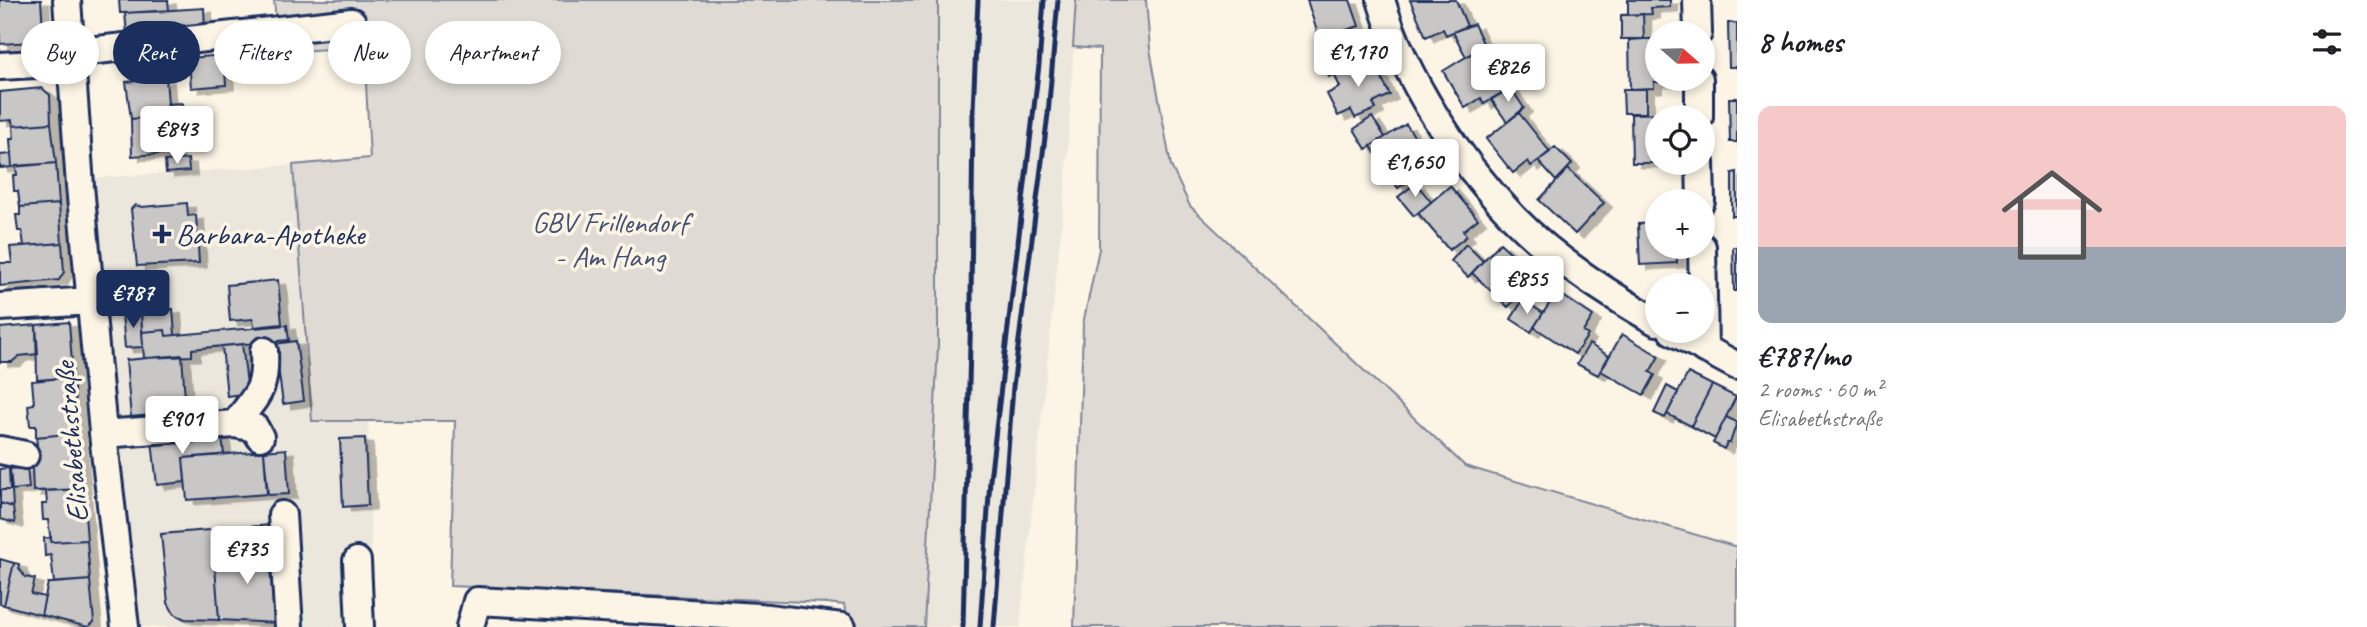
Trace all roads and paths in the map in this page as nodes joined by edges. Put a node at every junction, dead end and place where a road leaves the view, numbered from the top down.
1 (67, 0) edge
2 (1381, 0) edge
3 (1697, 0) edge
4 (68, 21) edge
5 (1698, 21) edge
6 (328, 25) edge
7 (99, 54) edge
8 (21, 64) edge
9 (0, 66) edge
10 (72, 84) edge
11 (1702, 259) edge
12 (91, 301) junction
13 (0, 307) edge
14 (1645, 314) edge
15 (1693, 343) edge
16 (1704, 349) junction
17 (264, 351) dead end
18 (1737, 366) edge
19 (235, 424) junction
20 (103, 434) junction
21 (260, 437) dead end
22 (282, 515) dead end
23 (356, 561) dead end
24 (125, 627) edge
25 (289, 627) edge
26 (360, 627) edge
27 (470, 627) edge
28 (842, 627) edge

1 - 4 street, Elisabethstraße
2 - 14 street
3 - 5 street
6 - 7 street
8 - 9 street
10 - 12 street, Elisabethstraße
11 - 16 street
12 - 13 street
12 - 20 street, Elisabethstraße
15 - 16 street
16 - 18 street
17 - 19 street
19 - 20 street
19 - 21 street
20 - 24 street, Elisabethstraße
22 - 25 street
23 - 26 street
27 - 28 street

